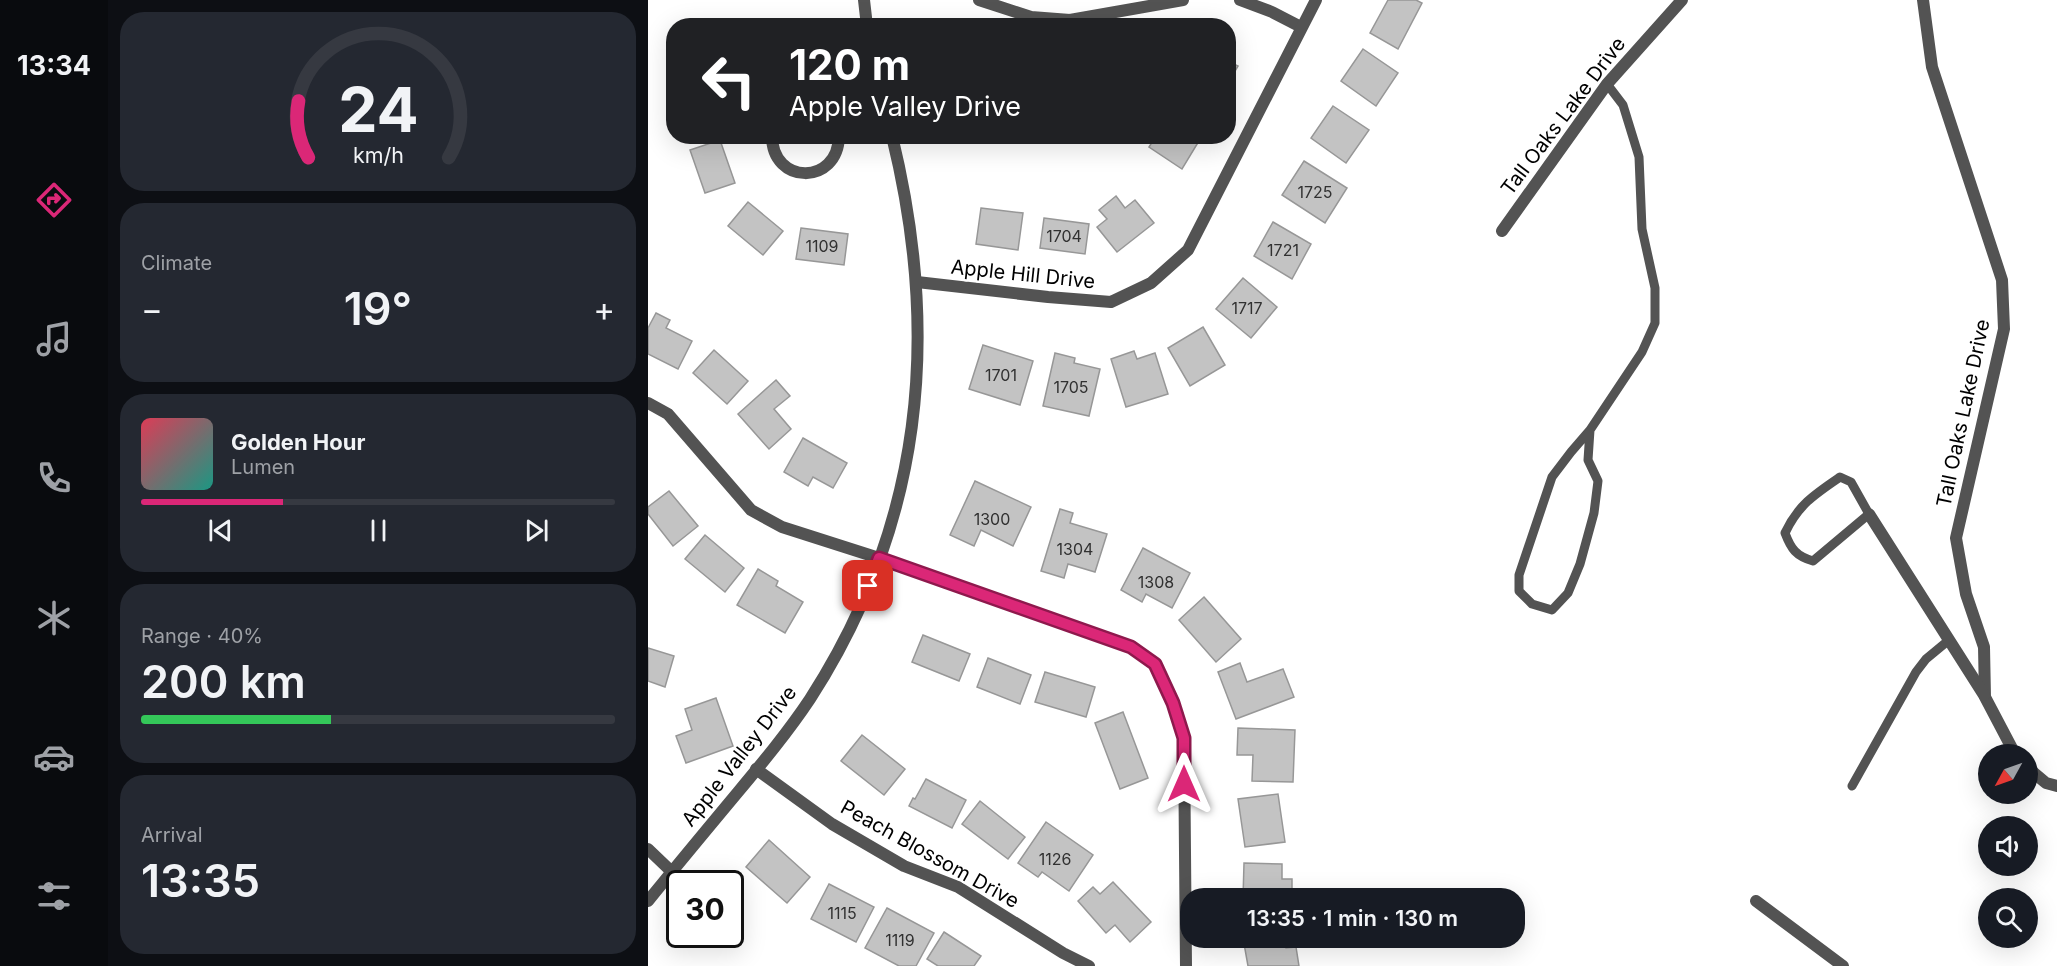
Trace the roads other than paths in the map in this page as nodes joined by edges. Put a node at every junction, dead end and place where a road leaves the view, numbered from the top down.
1 (864, 0) edge
2 (979, 0) edge
3 (1183, 0) edge
4 (1240, 0) edge
5 (1316, 0) edge
6 (1682, 0) edge
7 (1923, 0) edge
8 (866, 18) edge
9 (1044, 18) edge
10 (1081, 18) edge
11 (1301, 27) junction
12 (1607, 84) junction
13 (772, 144) edge
14 (839, 144) edge
15 (894, 144) edge
16 (1502, 231) dead end
17 (917, 282) junction
18 (648, 403) edge
19 (1590, 430) junction
20 (1869, 514) junction
21 (879, 558) junction
22 (1949, 640) junction
23 (1985, 697) junction
24 (2010, 744) edge
25 (756, 770) junction
26 (2038, 776) edge
27 (1852, 786) dead end
28 (2057, 786) edge
29 (648, 849) edge
30 (670, 870) edge
31 (674, 870) edge
32 (666, 879) edge
33 (648, 901) edge
34 (1756, 901) dead end
35 (1089, 966) edge
36 (1186, 966) edge
37 (1843, 966) edge

1 - 8 street
2 - 9 street
3 - 10 street
4 - 11 street
5 - 11 street, Apple Hill Drive
6 - 12 street, Tall Oaks Lake Drive
7 - 23 street, Tall Oaks Lake Drive
11 - 17 street, Apple Hill Drive
12 - 16 street, Tall Oaks Lake Drive
12 - 19 lane
13 - 14 street
15 - 17 street, Apple Valley Drive
17 - 21 street, Apple Valley Drive
18 - 21 street
19 - 19 lane
20 - 20 lane
20 - 22 street, Tall Oaks Lake Drive
21 - 25 street, Apple Valley Drive
21 - 36 street
22 - 23 street, Tall Oaks Lake Drive
22 - 27 lane
23 - 24 street, Tall Oaks Lake Drive
25 - 31 street, Apple Valley Drive
25 - 35 street, Peach Blossom Drive
26 - 28 street
29 - 30 street
32 - 33 street, Apple Valley Drive
34 - 37 street

